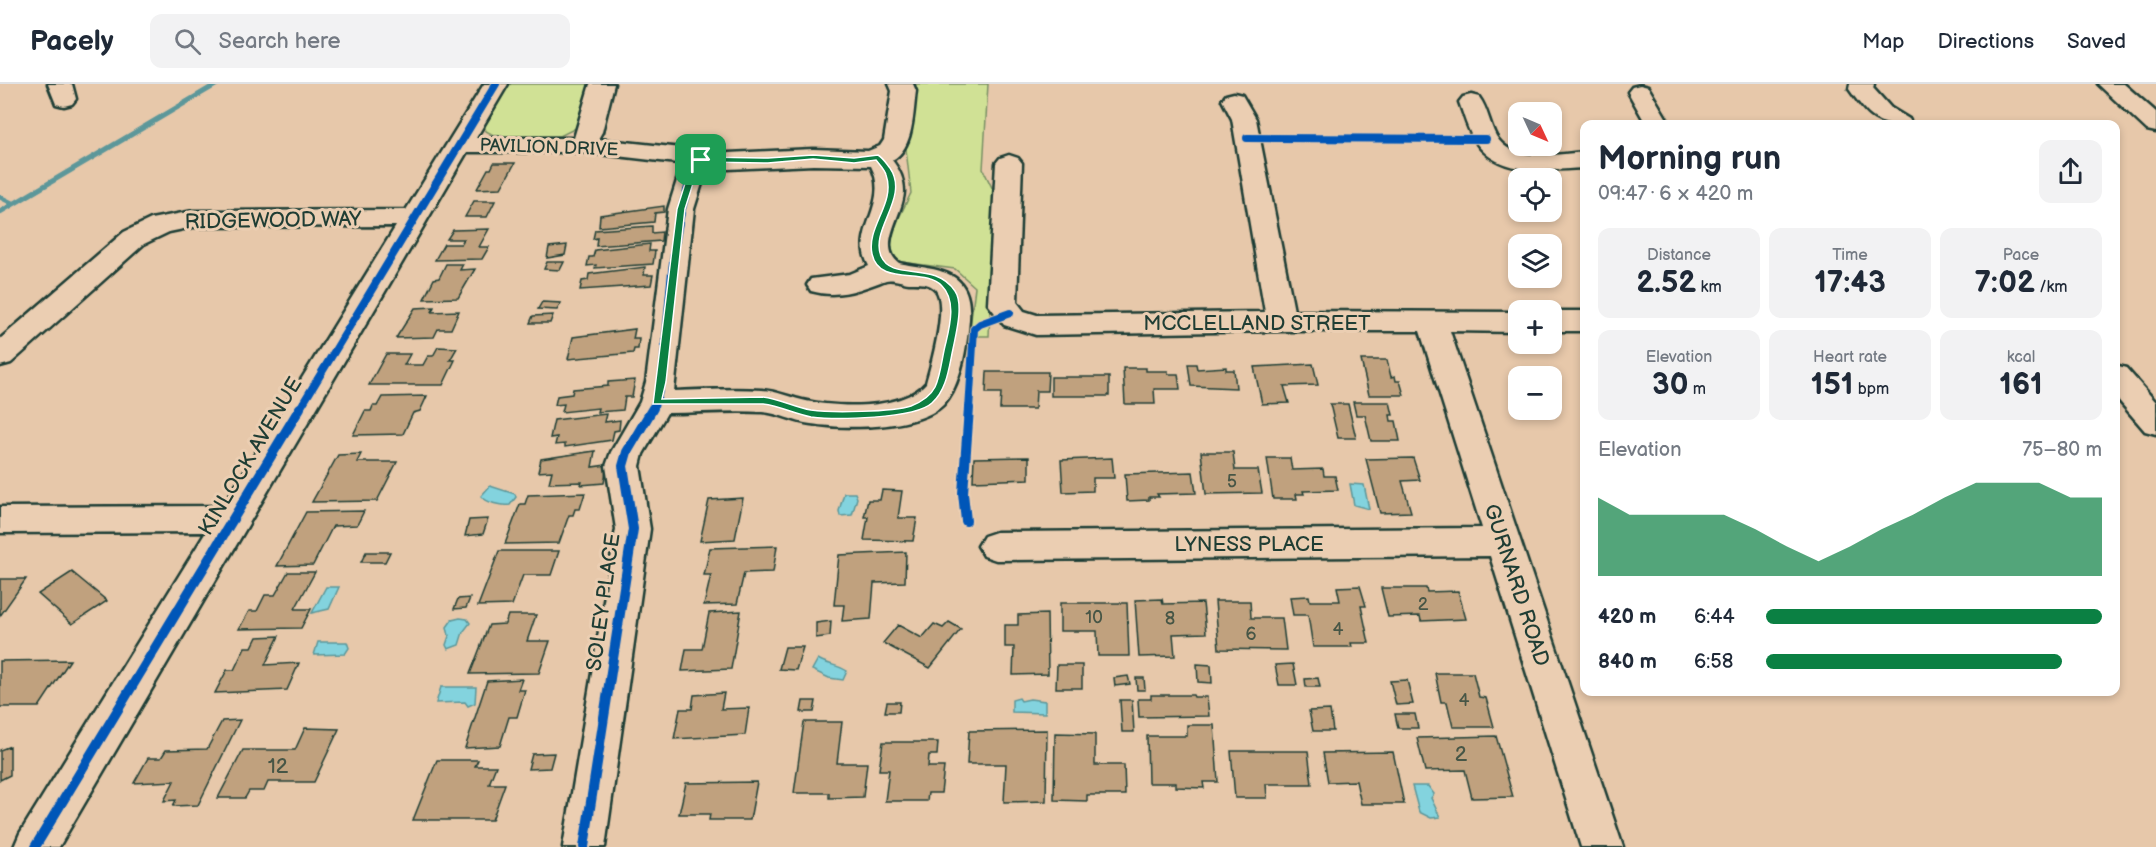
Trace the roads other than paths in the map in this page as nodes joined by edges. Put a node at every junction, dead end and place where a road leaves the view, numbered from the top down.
1 (496, 84) edge
2 (602, 84) edge
3 (902, 84) edge
4 (1864, 84) edge
5 (2110, 84) edge
6 (1640, 92) dead end
7 (1234, 100) dead end
8 (1471, 102) dead end
9 (1656, 120) edge
10 (1893, 120) edge
11 (2156, 124) edge
12 (459, 145) junction
13 (582, 145) junction
14 (878, 157) junction
15 (701, 160) junction
16 (1580, 160) edge
17 (1009, 163) dead end
18 (415, 218) junction
19 (886, 268) junction
20 (820, 285) dead end
21 (1281, 321) junction
22 (1562, 321) edge
23 (1580, 321) edge
24 (1432, 322) junction
25 (1508, 322) edge
26 (0, 356) edge
27 (2120, 382) edge
28 (656, 402) junction
29 (2156, 423) edge
30 (233, 519) junction
31 (0, 520) edge
32 (1503, 542) junction
33 (996, 546) dead end
34 (35, 847) edge
35 (584, 847) edge
36 (1602, 847) edge

1 - 12 street, KINLOCK AVENUE
2 - 13 street
3 - 14 street
4 - 10 street
5 - 11 street
6 - 9 street
7 - 21 street
8 - 16 street
12 - 13 street, PAVILION DRIVE
12 - 18 street, KINLOCK AVENUE
13 - 15 street, PAVILION DRIVE
14 - 15 street, PAVILION DRIVE
14 - 19 street
15 - 28 street, SOLEY PLACE
17 - 21 street, MCCLELLAND STREET
18 - 26 street, RIDGEWOOD WAY
18 - 30 street, KINLOCK AVENUE
19 - 20 street
19 - 28 street
21 - 24 street, MCCLELLAND STREET
22 - 23 street
24 - 25 street, MCCLELLAND STREET
24 - 32 street, GURNARD ROAD
27 - 29 street
28 - 35 street, SOLEY PLACE
30 - 31 street
30 - 34 street, KINLOCK AVENUE
32 - 33 street, LYNESS PLACE
32 - 36 street, GURNARD ROAD

